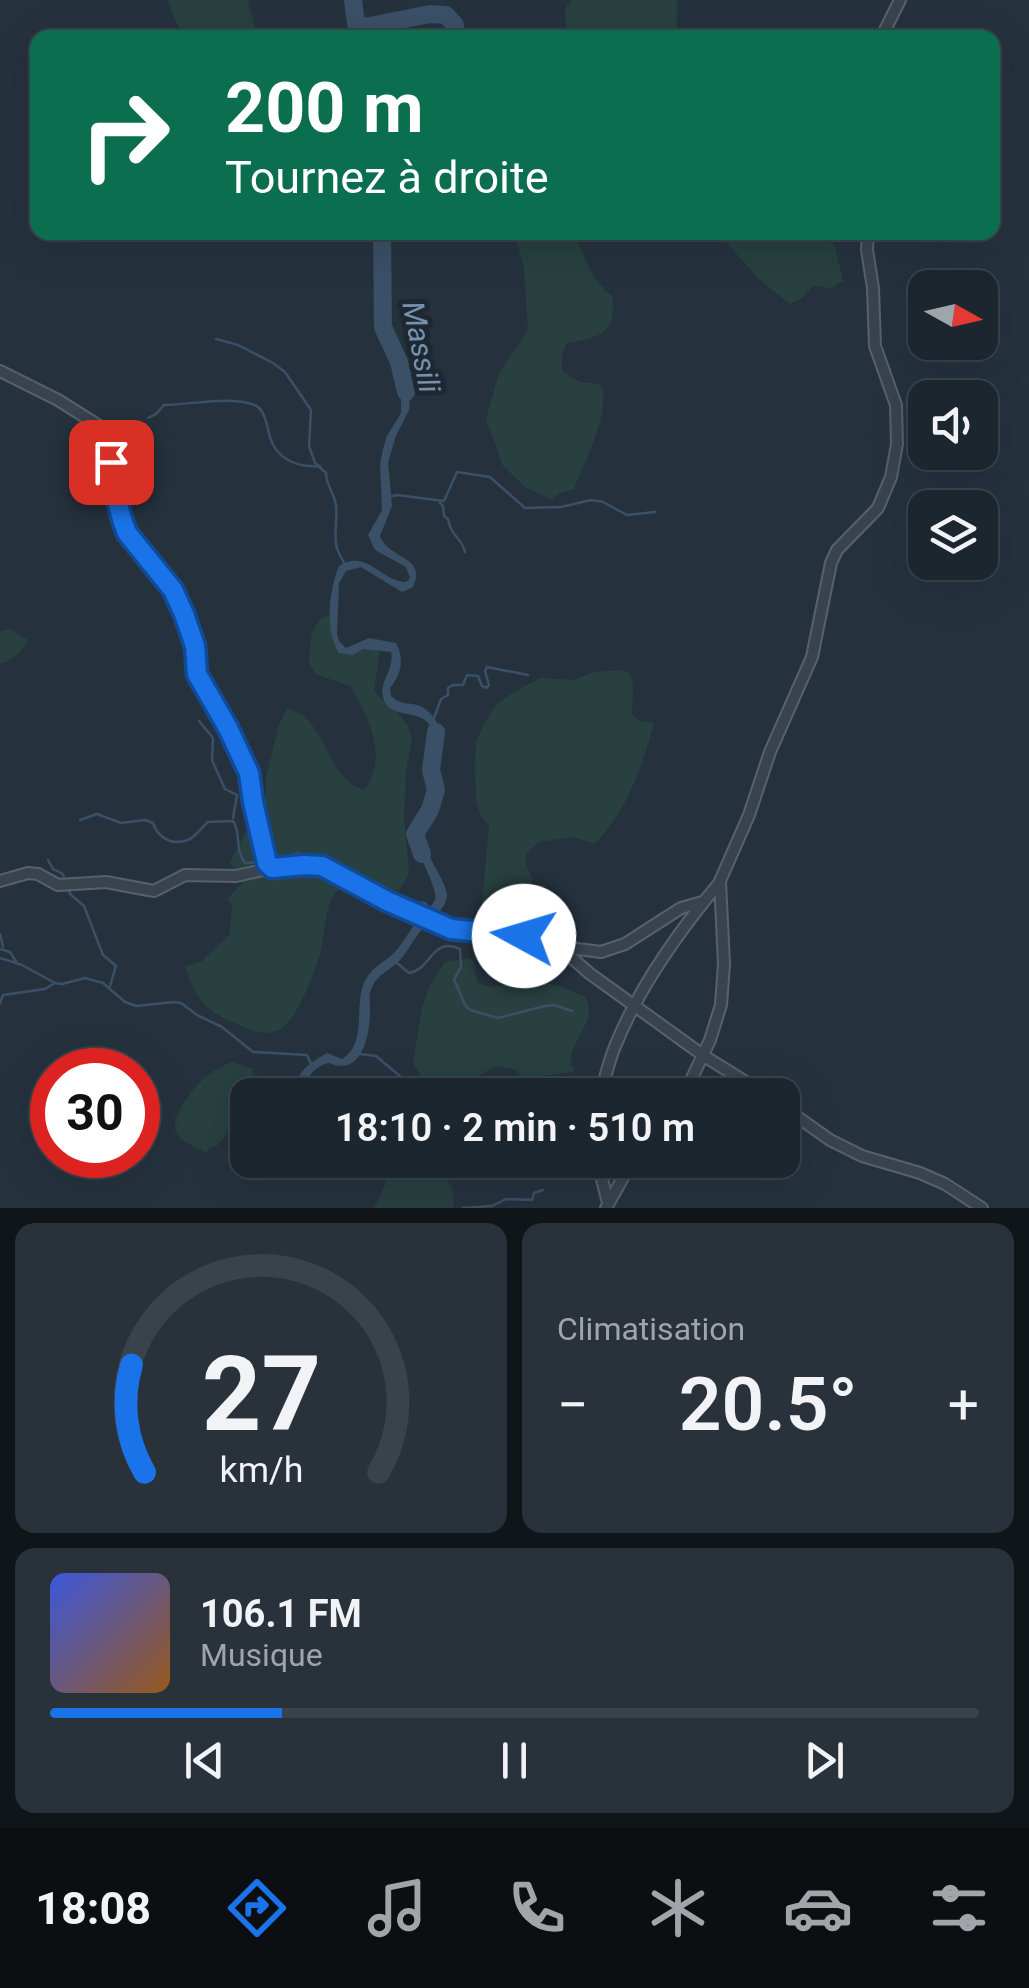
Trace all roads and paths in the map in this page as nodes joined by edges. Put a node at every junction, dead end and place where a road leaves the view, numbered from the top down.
1 (900, 0) edge
2 (885, 30) edge
3 (868, 240) edge
4 (0, 370) edge
5 (272, 868) junction
6 (0, 881) edge
7 (720, 881) junction
8 (703, 902) junction
9 (556, 946) junction
10 (634, 1006) junction
11 (704, 1056) junction
12 (605, 1078) edge
13 (693, 1078) edge
14 (740, 1078) edge
15 (800, 1119) edge
16 (601, 1178) edge
17 (623, 1178) edge
18 (607, 1206) edge
19 (982, 1208) edge

1 - 2 street
3 - 7 street
4 - 5 street
5 - 6 street
5 - 9 street
7 - 8 street
7 - 11 street
8 - 9 street
8 - 10 street
9 - 10 street
10 - 11 street
10 - 12 street
11 - 13 street
11 - 14 street
15 - 19 street
16 - 18 street
17 - 18 street

